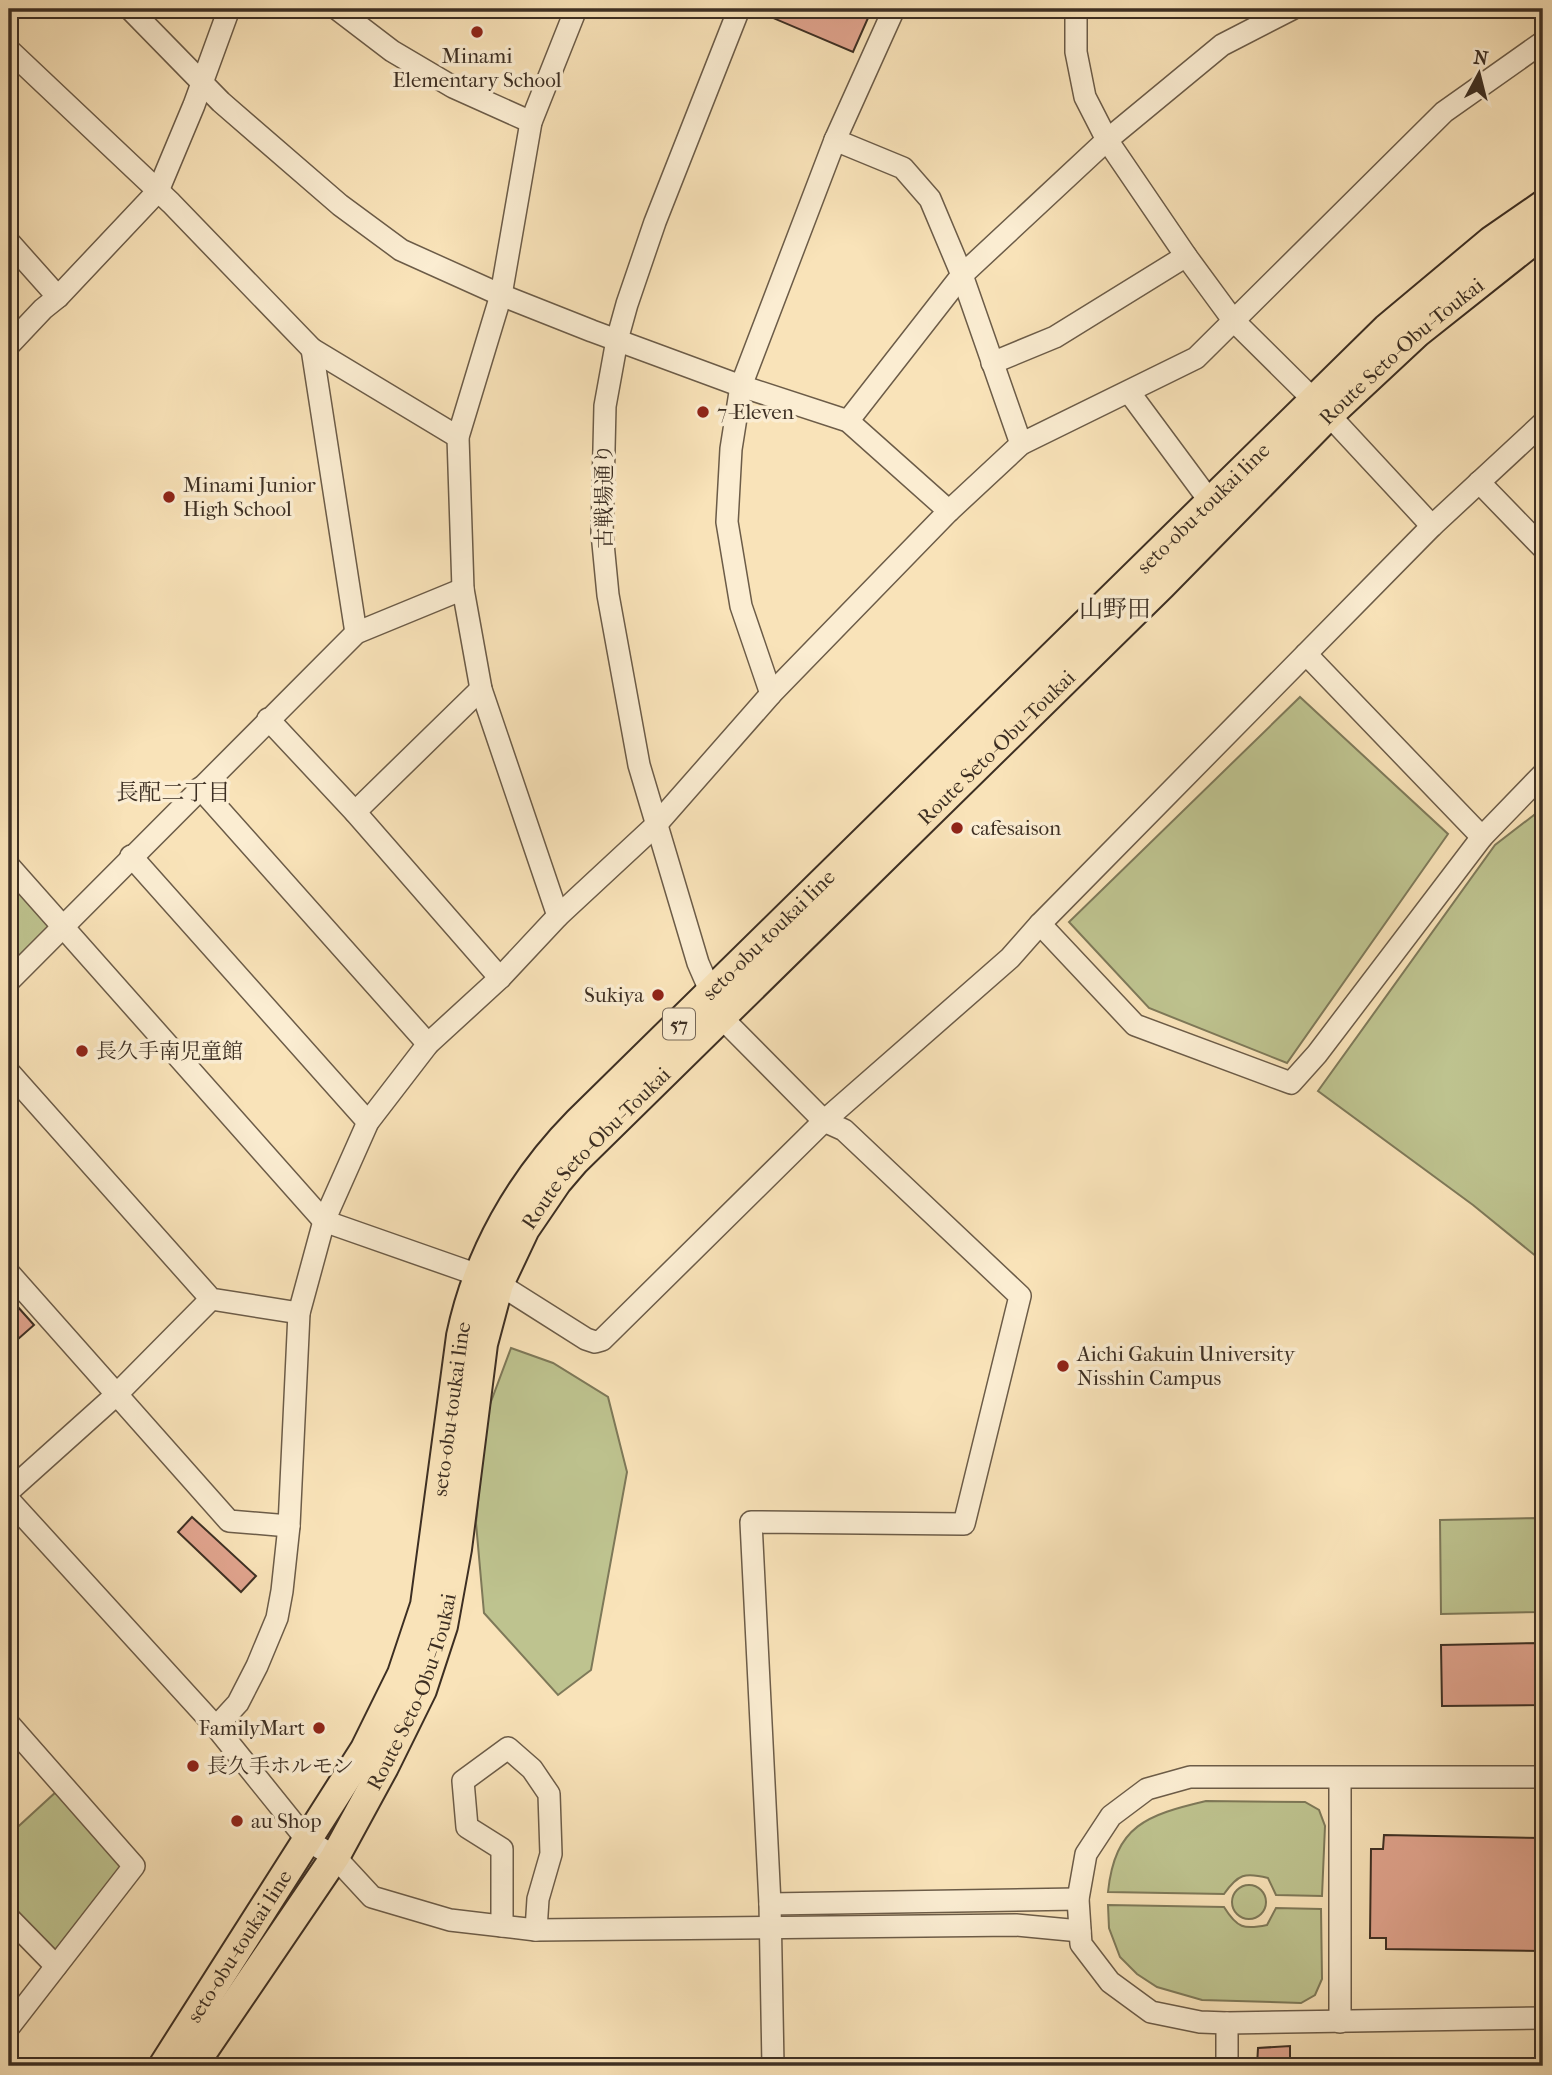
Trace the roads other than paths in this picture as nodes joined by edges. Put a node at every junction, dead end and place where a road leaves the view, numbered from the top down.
1 (130, 9) edge
2 (229, 9) edge
3 (337, 9) edge
4 (576, 9) edge
5 (739, 9) edge
6 (894, 9) edge
7 (1292, 9) edge
8 (1073, 10) edge
9 (1543, 42) edge
10 (9, 50) edge
11 (202, 80) junction
12 (531, 122) junction
13 (835, 140) junction
14 (1107, 140) junction
15 (158, 191) junction
16 (1543, 205) edge
17 (1543, 233) edge
18 (9, 242) edge
19 (1186, 256) junction
20 (962, 275) junction
21 (502, 296) junction
22 (58, 297) junction
23 (1233, 320) junction
24 (617, 340) junction
25 (9, 345) edge
26 (312, 349) junction
27 (992, 363) junction
28 (741, 386) junction
29 (1129, 392) junction
30 (1322, 408) junction
31 (848, 421) junction
32 (1543, 423) edge
33 (458, 437) junction
34 (1021, 444) junction
35 (1479, 482) junction
36 (1209, 500) junction
37 (949, 511) junction
38 (1432, 526) junction
39 (1543, 548) edge
40 (463, 589) junction
41 (356, 633) junction
42 (1306, 653) junction
43 (481, 689) junction
44 (771, 694) junction
45 (268, 719) junction
46 (1543, 774) edge
47 (200, 788) junction
48 (355, 812) junction
49 (655, 826) junction
50 (1482, 837) junction
51 (131, 856) junction
52 (9, 866) edge
53 (558, 916) junction
54 (1040, 924) junction
55 (62, 925) junction
56 (500, 978) junction
57 (9, 981) edge
58 (712, 992) junction
59 (722, 1018) junction
60 (428, 1044) junction
61 (9, 1072) edge
62 (824, 1121) junction
63 (368, 1122) junction
64 (324, 1221) junction
65 (9, 1273) edge
66 (488, 1280) junction
67 (211, 1299) junction
68 (299, 1313) junction
69 (116, 1395) junction
70 (9, 1491) edge
71 (9, 1500) edge
72 (289, 1526) junction
73 (9, 1724) edge
74 (216, 1727) junction
75 (1543, 1777) edge
76 (1340, 1778) junction
77 (307, 1840) junction
78 (335, 1857) junction
79 (1078, 1899) junction
80 (770, 1904) junction
81 (9, 1918) edge
82 (502, 1926) junction
83 (770, 1928) junction
84 (536, 1930) junction
85 (1080, 1931) junction
86 (56, 1966) junction
87 (1543, 2018) edge
88 (1340, 2022) junction
89 (1227, 2023) junction
90 (9, 2028) edge
91 (163, 2066) edge
92 (193, 2066) edge
93 (773, 2066) edge
94 (1227, 2066) edge

1 - 11 street
2 - 11 street
3 - 12 street
4 - 12 street
5 - 24 street, 古戦場通り
6 - 13 street
7 - 14 street
8 - 14 street
9 - 23 street
10 - 15 street
11 - 15 street
11 - 21 street
12 - 21 street
13 - 20 street
13 - 28 street
14 - 19 street
14 - 20 street
15 - 22 street
15 - 26 street
16 - 30 main road, seto-obu-toukai line / 57
17 - 30 main road, Route Seto-Obu-Toukai / 57
18 - 22 street
19 - 23 street
19 - 27 street
20 - 27 street
20 - 31 street
21 - 24 street
21 - 33 street
22 - 25 street
23 - 29 street
23 - 30 street
24 - 28 street
24 - 49 street, 古戦場通り
26 - 33 street
26 - 41 street
27 - 34 street
28 - 31 street
28 - 44 street
29 - 34 street
29 - 36 street
30 - 36 main road, seto-obu-toukai line / 57
30 - 38 street
30 - 59 main road, Route Seto-Obu-Toukai / 57
31 - 37 street
32 - 35 street
33 - 40 street
34 - 37 street
35 - 38 street
35 - 39 street
36 - 58 main road, seto-obu-toukai line / 57
37 - 44 street
38 - 42 street
40 - 41 street
40 - 43 street
41 - 45 street
42 - 50 street
42 - 54 street
43 - 48 street
43 - 53 street
44 - 49 street
45 - 47 street
45 - 48 street
46 - 50 street
47 - 51 street
47 - 60 street
48 - 56 street
49 - 53 street
49 - 58 street, 古戦場通り
50 - 54 street
51 - 55 street
51 - 63 street
52 - 55 street
53 - 56 street
54 - 62 street
55 - 57 street
55 - 64 street
56 - 60 street
58 - 59 street, 古戦場通り
58 - 66 main road, seto-obu-toukai line / 57
59 - 62 street
59 - 66 main road, Route Seto-Obu-Toukai / 57
60 - 63 street
61 - 67 street
62 - 66 street
62 - 80 street
63 - 64 street
64 - 66 street
64 - 68 street
65 - 69 street
66 - 77 main road, seto-obu-toukai line / 57
66 - 78 main road, Route Seto-Obu-Toukai / 57
67 - 68 street
67 - 69 street
68 - 72 street
69 - 70 street
69 - 72 street
71 - 74 street
72 - 74 street
73 - 86 street
74 - 77 street
75 - 76 street
76 - 79 street
76 - 88 street
77 - 78 street
77 - 91 main road, seto-obu-toukai line / 57
78 - 82 street
78 - 92 main road, Route Seto-Obu-Toukai / 57
79 - 80 street
79 - 85 street
80 - 83 street
81 - 86 street
82 - 84 street
82 - 84 street
83 - 84 street
83 - 85 street
83 - 93 street
85 - 89 street
86 - 90 street
87 - 88 street
88 - 89 street
89 - 94 street

